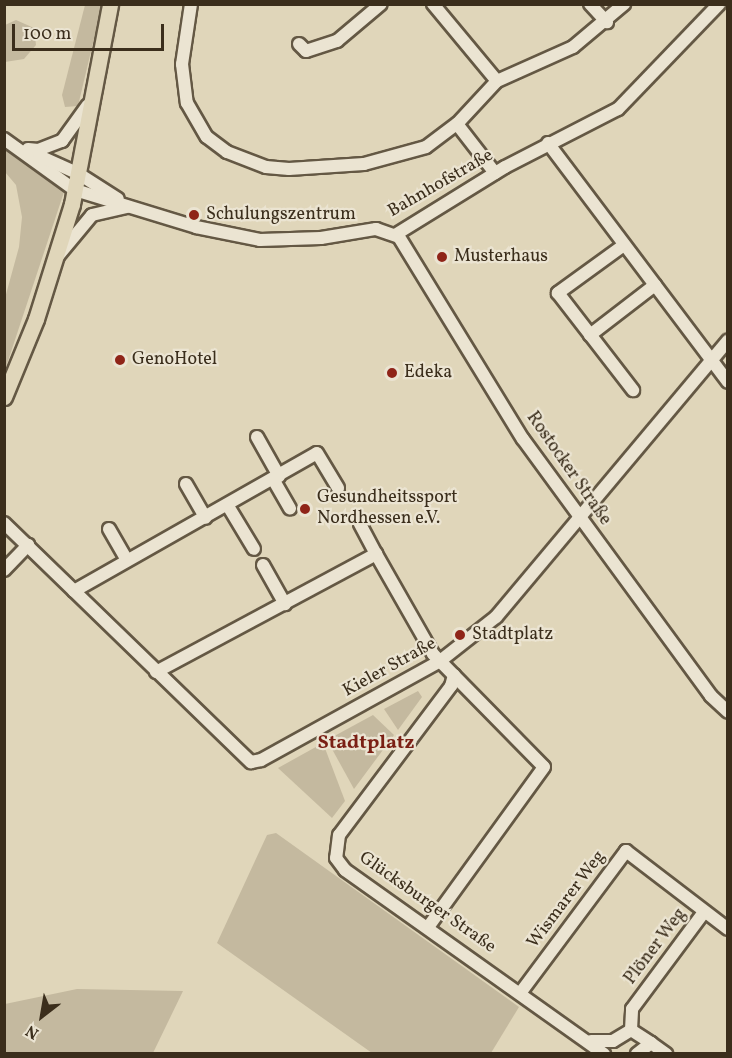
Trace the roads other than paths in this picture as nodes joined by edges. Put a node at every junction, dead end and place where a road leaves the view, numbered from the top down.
1 (110, 4) edge
2 (191, 4) edge
3 (381, 4) edge
4 (433, 4) edge
5 (590, 4) edge
6 (624, 4) edge
7 (719, 4) edge
8 (607, 22) junction
9 (299, 44) dead end
10 (497, 81) junction
11 (89, 104) junction
12 (457, 124) junction
13 (4, 139) edge
14 (548, 143) junction
15 (18, 147) junction
16 (495, 173) junction
17 (79, 174) junction
18 (75, 190) junction
19 (129, 207) junction
20 (395, 235) junction
21 (624, 245) junction
22 (57, 258) junction
23 (655, 285) junction
24 (591, 335) junction
25 (728, 341) edge
26 (711, 360) junction
27 (728, 382) edge
28 (633, 390) dead end
29 (4, 397) edge
30 (257, 437) dead end
31 (276, 477) junction
32 (186, 484) dead end
33 (338, 488) dead end
34 (228, 506) junction
35 (290, 509) dead end
36 (206, 518) junction
37 (580, 519) junction
38 (4, 523) edge
39 (360, 524) dead end
40 (109, 529) dead end
41 (28, 545) junction
42 (254, 549) dead end
43 (376, 554) junction
44 (127, 560) junction
45 (263, 565) dead end
46 (4, 570) edge
47 (74, 591) junction
48 (285, 604) junction
49 (440, 661) junction
50 (156, 672) junction
51 (454, 675) junction
52 (728, 712) edge
53 (704, 912) junction
54 (429, 926) junction
55 (728, 929) edge
56 (521, 992) junction
57 (631, 1030) junction
58 (591, 1041) junction
59 (651, 1043) junction
60 (604, 1053) edge
61 (637, 1053) edge
62 (666, 1053) edge

1 - 11 main road
2 - 12 street
3 - 9 street
4 - 10 street
5 - 8 street
6 - 8 street
7 - 14 street, Bahnhofstraße
8 - 10 street
10 - 12 street
11 - 15 street
11 - 17 main road
12 - 16 street
13 - 15 street
14 - 16 street, Bahnhofstraße
14 - 21 street
15 - 17 street
15 - 18 street, Bahnhofstraße
16 - 20 street, Bahnhofstraße
17 - 18 main road
17 - 19 street
18 - 19 street, Bahnhofstraße
18 - 22 main road
19 - 20 street, Bahnhofstraße
19 - 22 street
20 - 37 street, Rostocker Straße
21 - 23 street
21 - 24 street
22 - 29 main road
23 - 24 street
23 - 26 street
24 - 28 street
25 - 26 street, Kieler Straße
26 - 27 street
26 - 37 street, Kieler Straße
30 - 31 street
31 - 33 street
31 - 34 street
31 - 35 street
32 - 36 street
34 - 36 street
34 - 42 street
36 - 44 street
37 - 49 street, Kieler Straße
37 - 52 street, Rostocker Straße
38 - 41 street, Kieler Straße
39 - 43 street
40 - 44 street
41 - 46 street
41 - 47 street, Kieler Straße
43 - 48 street
43 - 49 street
44 - 47 street
45 - 48 street
47 - 50 street, Kieler Straße
48 - 50 street
49 - 50 street, Kieler Straße
49 - 51 street
51 - 54 street
51 - 54 street, Glücksburger Straße
53 - 55 street, Plöner Weg
53 - 56 street, Wismarer Weg
53 - 57 street, Plöner Weg
54 - 56 street, Glücksburger Straße
56 - 58 street, Glücksburger Straße
57 - 58 street
57 - 59 street
58 - 60 street, Glücksburger Straße
59 - 61 street
59 - 62 street

